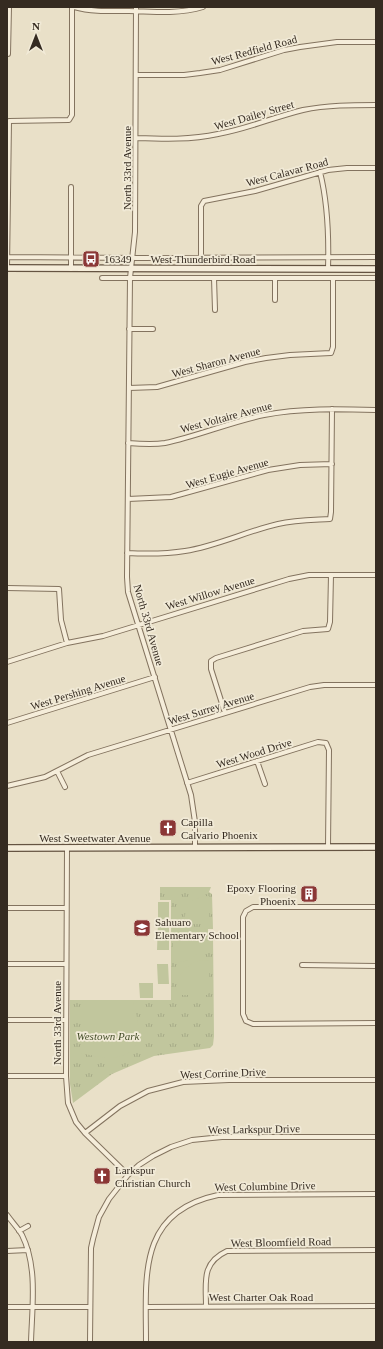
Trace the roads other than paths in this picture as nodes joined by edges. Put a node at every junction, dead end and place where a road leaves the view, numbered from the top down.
1 (9, 7) edge
2 (73, 7) edge
3 (203, 7) edge
4 (136, 9) edge
5 (376, 42) edge
6 (8, 54) edge
7 (136, 76) junction
8 (376, 105) edge
9 (136, 138) junction
10 (376, 168) edge
11 (320, 172) junction
12 (71, 187) dead end
13 (7, 257) edge
14 (71, 257) junction
15 (376, 257) edge
16 (133, 258) junction
17 (201, 258) junction
18 (328, 258) junction
19 (7, 268) edge
20 (71, 269) junction
21 (131, 269) junction
22 (328, 269) junction
23 (376, 269) edge
24 (102, 278) dead end
25 (130, 278) junction
26 (214, 278) junction
27 (275, 278) junction
28 (334, 278) junction
29 (376, 278) edge
30 (275, 300) dead end
31 (214, 310) dead end
32 (130, 329) junction
33 (154, 329) dead end
34 (129, 388) junction
35 (332, 410) junction
36 (376, 410) edge
37 (128, 443) junction
38 (332, 464) junction
39 (128, 499) junction
40 (127, 553) junction
41 (331, 575) junction
42 (376, 575) edge
43 (7, 588) edge
44 (138, 625) junction
45 (67, 643) junction
46 (7, 662) edge
47 (155, 677) junction
48 (376, 685) edge
49 (225, 713) junction
50 (7, 723) edge
51 (171, 730) junction
52 (258, 761) junction
53 (56, 772) junction
54 (187, 783) junction
55 (265, 784) dead end
56 (7, 786) edge
57 (65, 787) dead end
58 (195, 847) junction
59 (328, 847) junction
60 (7, 848) edge
61 (67, 848) junction
62 (376, 848) edge
63 (376, 907) edge
64 (7, 908) edge
65 (66, 908) junction
66 (7, 964) edge
67 (66, 964) junction
68 (302, 965) dead end
69 (376, 966) edge
70 (7, 1020) edge
71 (66, 1020) junction
72 (376, 1024) edge
73 (7, 1076) edge
74 (66, 1076) junction
75 (376, 1080) edge
76 (85, 1134) junction
77 (376, 1137) edge
78 (128, 1176) junction
79 (376, 1194) edge
80 (7, 1215) edge
81 (28, 1226) dead end
82 (19, 1231) junction
83 (28, 1250) junction
84 (376, 1250) edge
85 (7, 1251) edge
86 (206, 1306) junction
87 (376, 1306) edge
88 (7, 1307) edge
89 (32, 1307) junction
90 (90, 1307) junction
91 (146, 1307) junction
92 (32, 1342) edge
93 (90, 1342) edge
94 (146, 1342) edge

1 - 6 street
2 - 4 street
2 - 13 street
3 - 4 street
4 - 7 street, North 33rd Avenue
5 - 7 street, West Redfield Road
7 - 9 street, North 33rd Avenue
8 - 9 street, West Dailey Street
9 - 16 street, North 33rd Avenue
10 - 11 street, West Calavar Road
11 - 17 street, West Calavar Road
11 - 18 street
12 - 14 street
13 - 14 street, West Thunderbird Road
13 - 19 street
14 - 16 street, West Thunderbird Road
14 - 20 street
15 - 18 street, West Thunderbird Road
16 - 17 street, West Thunderbird Road
16 - 21 street, North 33rd Avenue
17 - 18 street, West Thunderbird Road
18 - 22 street
19 - 20 main road, West Thunderbird Road
20 - 21 main road, West Thunderbird Road
21 - 22 main road, West Thunderbird Road
21 - 25 street, North 33rd Avenue
22 - 23 main road, West Thunderbird Road
24 - 25 street, West Thunderbird Road
25 - 26 street, West Thunderbird Road
25 - 32 street, North 33rd Avenue
26 - 27 street, West Thunderbird Road
26 - 31 street
27 - 28 street, West Thunderbird Road
27 - 30 street
28 - 29 street, West Thunderbird Road
28 - 34 street, West Sharon Avenue
32 - 33 street
32 - 34 street, North 33rd Avenue
34 - 37 street, North 33rd Avenue
35 - 36 street, West Voltaire Avenue
35 - 37 street, West Voltaire Avenue
35 - 38 street
37 - 39 street, North 33rd Avenue
38 - 39 street, West Eugie Avenue
38 - 40 street
39 - 40 street, North 33rd Avenue
40 - 44 street, North 33rd Avenue
41 - 42 street, West Willow Avenue
41 - 44 street, West Willow Avenue
41 - 49 street
43 - 45 street
44 - 45 street, West Willow Avenue
44 - 47 street, North 33rd Avenue
45 - 46 street, West Willow Avenue
47 - 50 street, West Pershing Avenue
47 - 51 street, North 33rd Avenue
48 - 49 street, West Surrey Avenue
49 - 51 street, West Surrey Avenue
51 - 53 street, West Surrey Avenue
51 - 54 street, North 33rd Avenue
52 - 54 street, West Wood Drive
52 - 55 street
52 - 59 street, West Wood Drive
53 - 56 street, West Surrey Avenue
53 - 57 street
54 - 58 street, North 33rd Avenue
58 - 59 main road, West Sweetwater Avenue
58 - 61 main road, West Sweetwater Avenue
59 - 62 main road, West Sweetwater Avenue
60 - 61 main road, West Sweetwater Avenue
61 - 65 street, North 33rd Avenue
63 - 72 street
64 - 65 street
65 - 67 street, North 33rd Avenue
66 - 67 street
67 - 71 street, North 33rd Avenue
68 - 69 street
70 - 71 street
71 - 74 street, North 33rd Avenue
73 - 74 street
74 - 76 street, North 33rd Avenue
75 - 76 street, West Corrine Drive
76 - 78 street, North 33rd Avenue
77 - 78 street, West Larkspur Drive
78 - 90 street, West Larkspur Drive
79 - 91 street, West Columbine Drive
80 - 82 street
81 - 82 street
82 - 83 street
83 - 85 street
83 - 89 street
84 - 86 street, West Bloomfield Road
86 - 87 street, West Charter Oak Road
86 - 91 street, West Charter Oak Road
88 - 89 street
89 - 90 street
89 - 92 street
90 - 93 street, West Larkspur Drive
91 - 94 street, West Columbine Drive

